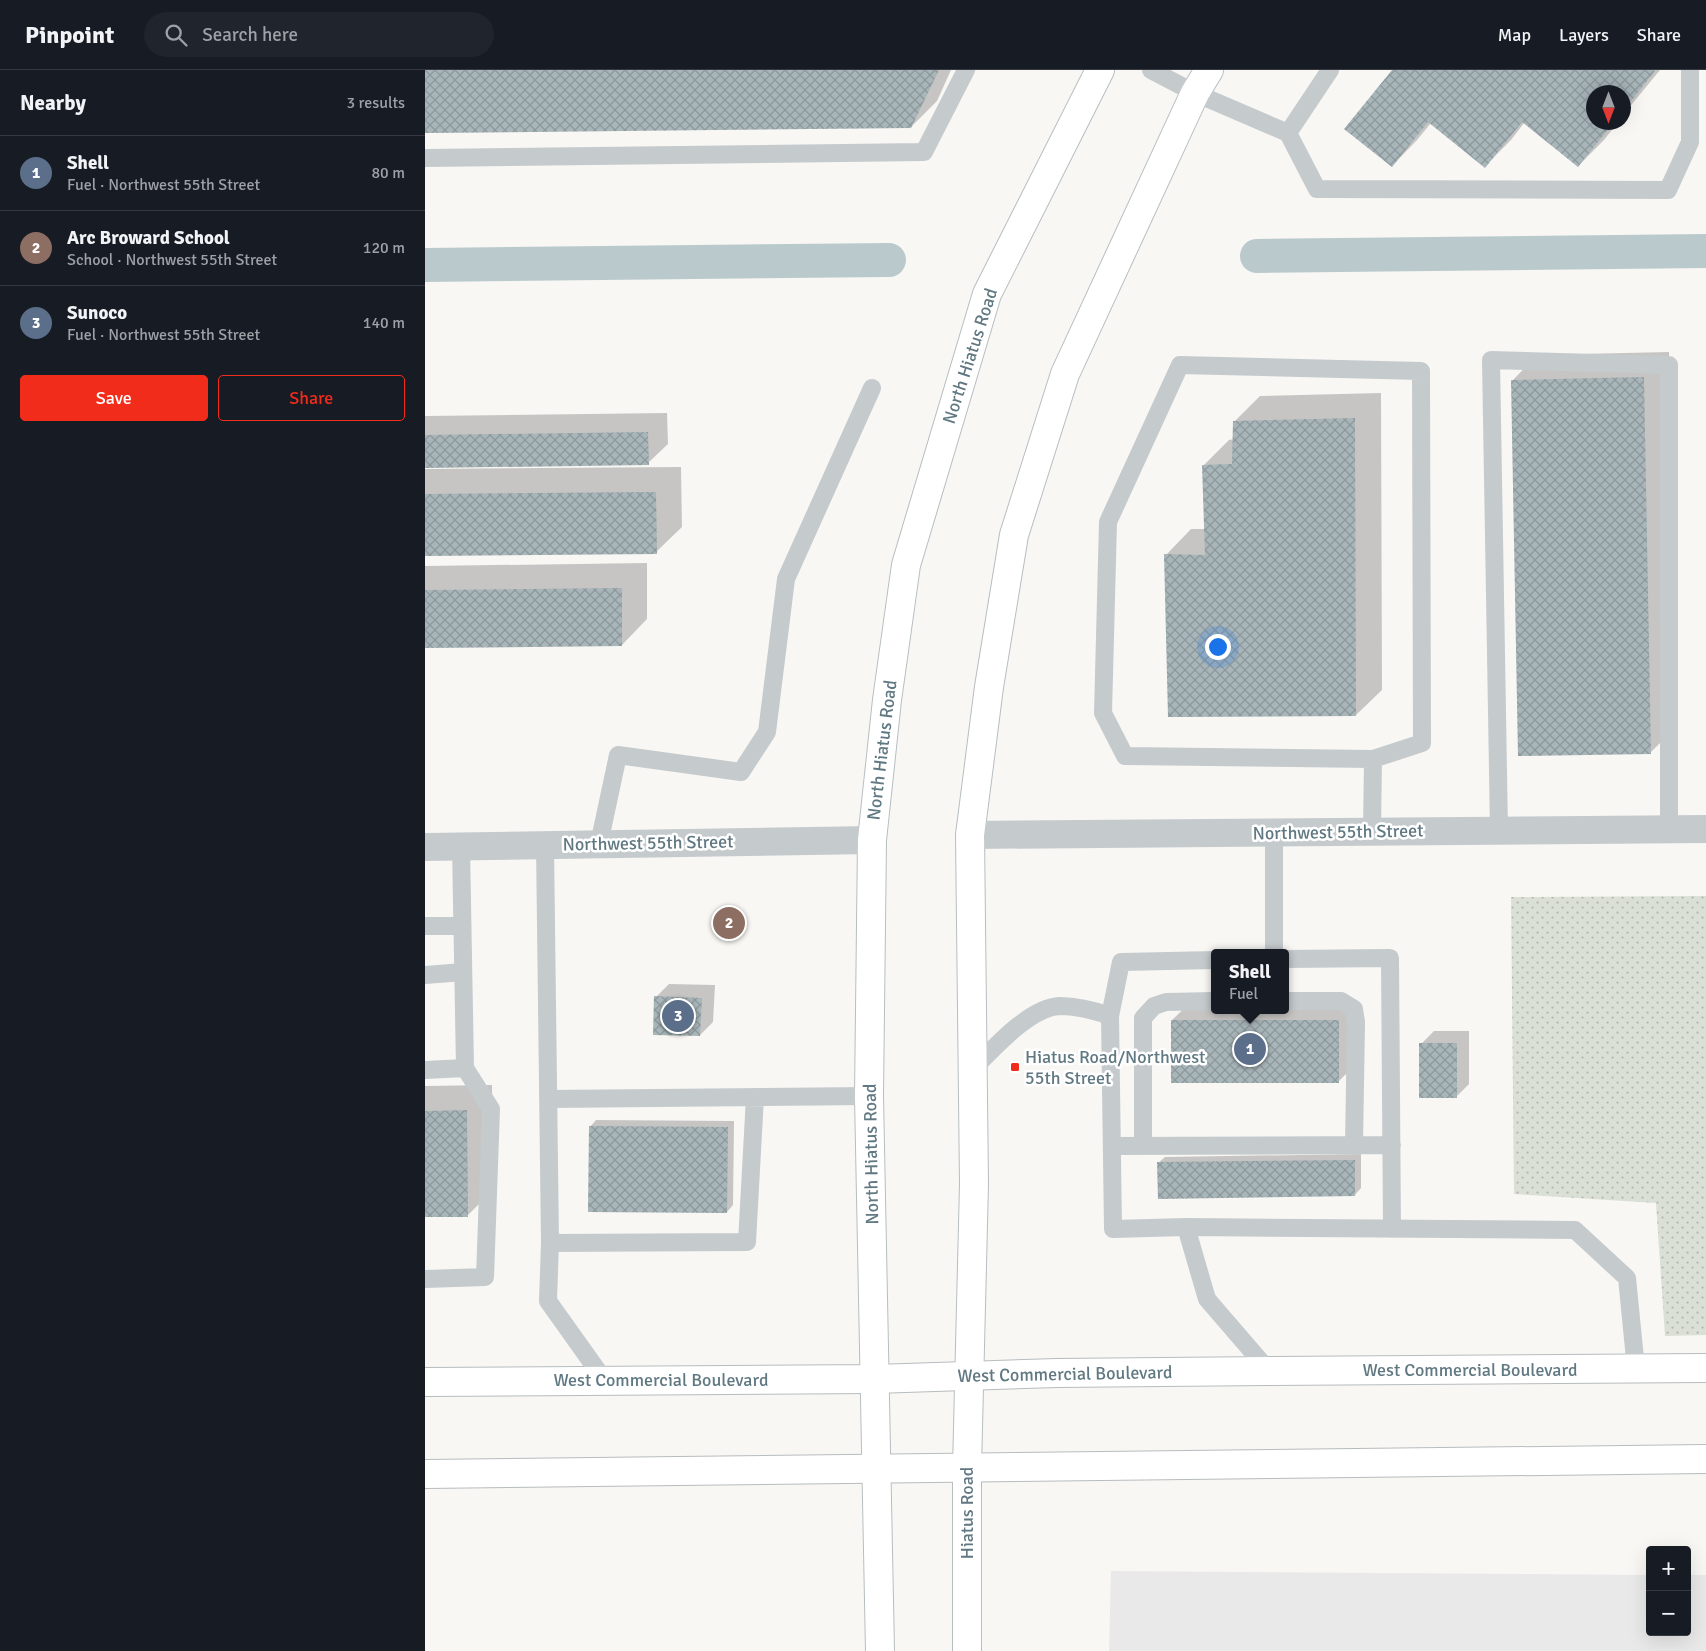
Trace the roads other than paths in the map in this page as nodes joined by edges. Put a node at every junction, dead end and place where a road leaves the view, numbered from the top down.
1 (966, 70) edge
2 (1100, 70) edge
3 (1151, 70) edge
4 (1209, 70) edge
5 (1329, 70) edge
6 (1690, 70) edge
7 (1195, 93) junction
8 (1288, 133) junction
9 (425, 158) edge
10 (872, 388) dead end
11 (1373, 759) junction
12 (1706, 828) edge
13 (1669, 829) junction
14 (1499, 830) junction
15 (1372, 831) junction
16 (1274, 832) junction
17 (970, 835) junction
18 (872, 840) junction
19 (599, 844) junction
20 (545, 845) junction
21 (461, 846) junction
22 (425, 847) edge
23 (425, 926) edge
24 (462, 926) junction
25 (1274, 949) edge
26 (1289, 959) edge
27 (1211, 960) edge
28 (463, 972) junction
29 (425, 975) edge
30 (1211, 1001) edge
31 (1289, 1001) edge
32 (1110, 1016) junction
33 (465, 1068) junction
34 (974, 1068) junction
35 (425, 1070) edge
36 (869, 1096) junction
37 (755, 1097) junction
38 (548, 1099) junction
39 (1355, 1145) junction
40 (1392, 1145) junction
41 (1111, 1146) junction
42 (1143, 1146) junction
43 (1186, 1227) junction
44 (1392, 1229) junction
45 (550, 1243) junction
46 (425, 1279) edge
47 (1706, 1368) edge
48 (1636, 1369) junction
49 (1269, 1370) junction
50 (970, 1375) junction
51 (875, 1378) junction
52 (605, 1381) junction
53 (425, 1382) edge
54 (1706, 1459) edge
55 (967, 1468) junction
56 (876, 1469) junction
57 (425, 1474) edge
58 (880, 1651) edge
59 (967, 1651) edge

1 - 9 lane
2 - 18 main road, North Hiatus Road
3 - 7 lane
4 - 7 main road
5 - 8 lane
6 - 8 lane
7 - 8 lane
7 - 17 main road
10 - 19 lane
11 - 11 lane
11 - 15 lane
12 - 13 street, Northwest 55th Street
13 - 14 street, Northwest 55th Street
13 - 14 lane
14 - 15 street, Northwest 55th Street
15 - 16 street, Northwest 55th Street
16 - 17 street, Northwest 55th Street
16 - 25 lane
17 - 34 main road
18 - 19 street, Northwest 55th Street
18 - 36 main road, North Hiatus Road
19 - 20 street, Northwest 55th Street
20 - 21 street, Northwest 55th Street
20 - 38 lane
21 - 22 street, Northwest 55th Street
21 - 24 lane
23 - 24 lane
24 - 28 lane
26 - 40 lane
27 - 32 lane
28 - 29 lane
28 - 33 lane
30 - 42 lane
31 - 39 lane
32 - 34 lane
32 - 41 lane
33 - 35 lane
33 - 46 lane
34 - 50 main road
36 - 37 lane
36 - 51 main road, North Hiatus Road
37 - 38 lane
37 - 45 lane
38 - 45 lane
39 - 40 lane
39 - 42 lane
40 - 44 lane
41 - 42 lane
41 - 43 lane
43 - 44 lane
43 - 49 lane
44 - 48 lane
45 - 52 lane
47 - 48 main road, West Commercial Boulevard
48 - 49 main road, West Commercial Boulevard
49 - 50 main road, West Commercial Boulevard
50 - 51 main road, West Commercial Boulevard
50 - 55 main road, Hiatus Road
51 - 52 main road, West Commercial Boulevard
51 - 56 main road, North Hiatus Road
52 - 53 main road, West Commercial Boulevard
54 - 55 main road
55 - 56 main road
55 - 59 main road, Hiatus Road
56 - 57 main road
56 - 58 main road

